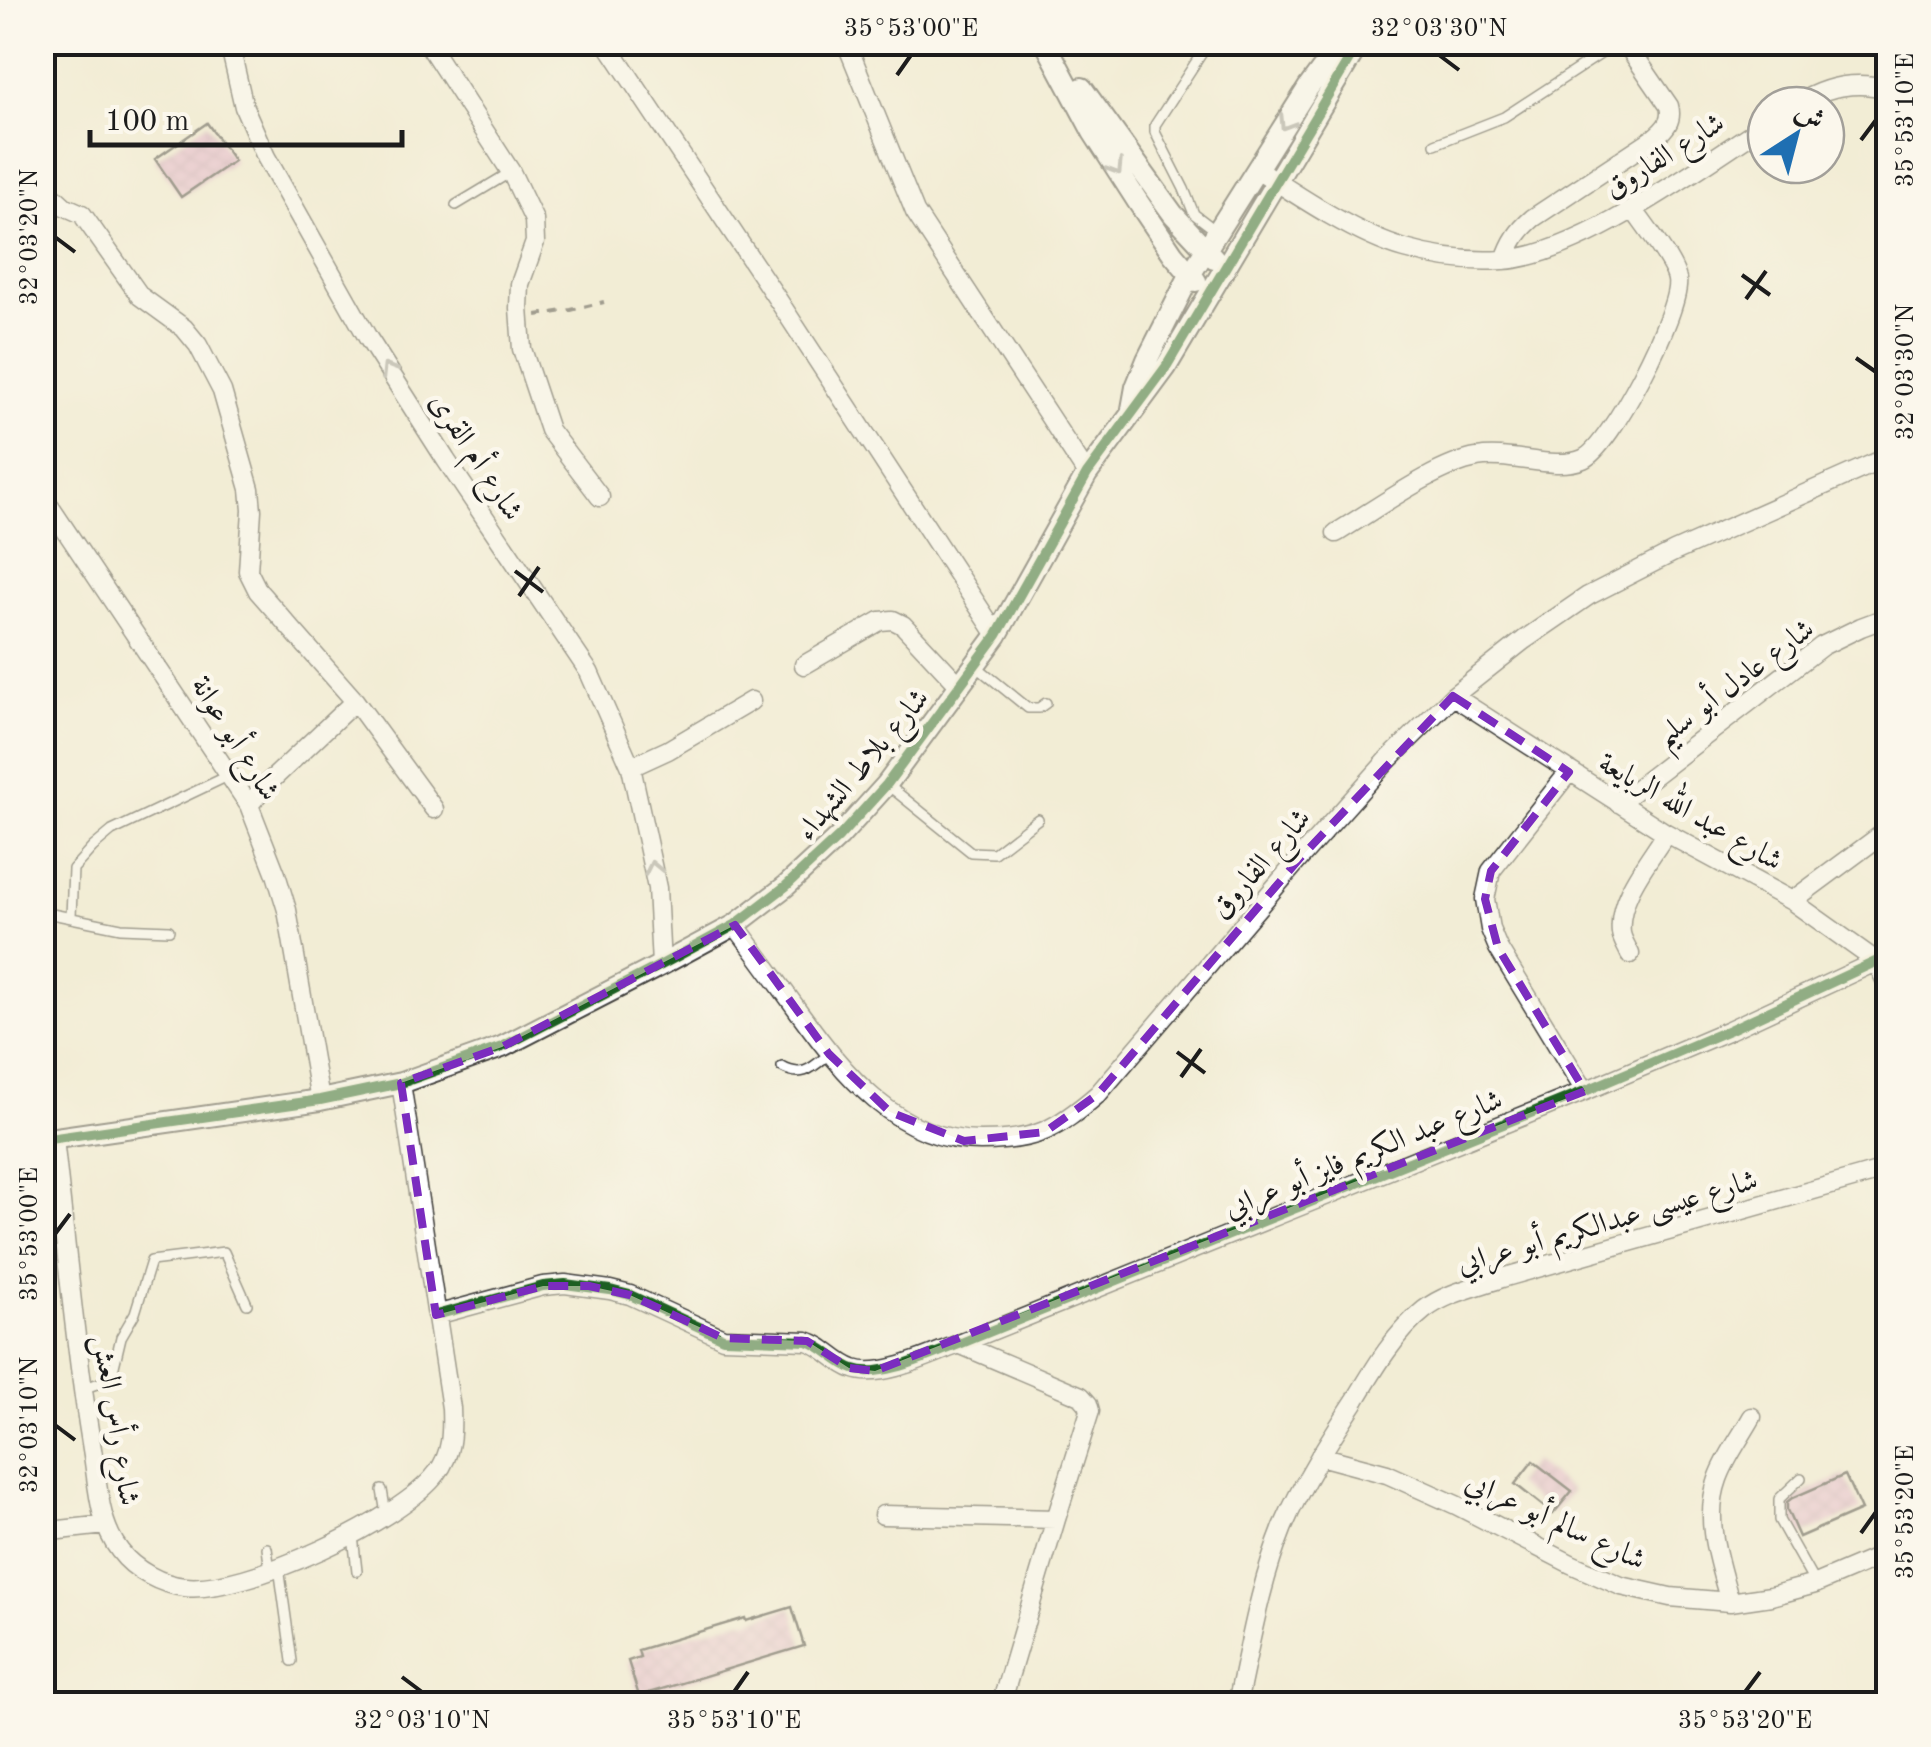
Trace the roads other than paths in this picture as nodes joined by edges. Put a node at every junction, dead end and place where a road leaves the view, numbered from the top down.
1 (229, 42) edge
2 (427, 42) edge
3 (606, 42) edge
4 (846, 42) edge
5 (1210, 42) edge
6 (1342, 42) edge
7 (1356, 42) edge
8 (1622, 42) edge
9 (1048, 48) edge
10 (1839, 85) edge
11 (1888, 88) edge
12 (1746, 137) edge
13 (1435, 144) dead end
14 (1257, 169) junction
15 (512, 172) junction
16 (1277, 182) junction
17 (42, 186) edge
18 (456, 204) dead end
19 (1633, 208) junction
20 (1217, 232) junction
21 (1205, 250) junction
22 (1506, 260) junction
23 (1225, 267) junction
24 (1190, 275) junction
25 (1209, 293) junction
26 (1132, 410) junction
27 (1888, 457) edge
28 (1087, 474) junction
29 (42, 495) edge
30 (600, 497) dead end
31 (50, 521) edge
32 (1336, 532) dead end
33 (1888, 618) edge
34 (997, 635) junction
35 (804, 665) dead end
36 (976, 666) junction
37 (960, 686) junction
38 (1453, 696) junction
39 (355, 701) junction
40 (751, 701) dead end
41 (1046, 703) dead end
42 (631, 767) junction
43 (1569, 772) junction
44 (230, 776) junction
45 (886, 784) junction
46 (1618, 803) junction
47 (249, 805) junction
48 (434, 809) dead end
49 (1038, 820) dead end
50 (1888, 830) edge
51 (1666, 833) junction
52 (1792, 901) junction
53 (42, 912) edge
54 (71, 916) junction
55 (736, 925) junction
56 (169, 930) dead end
57 (1630, 954) dead end
58 (1882, 958) edge
59 (661, 965) junction
60 (1888, 986) edge
61 (829, 1054) junction
62 (782, 1067) dead end
63 (401, 1083) junction
64 (1585, 1091) junction
65 (320, 1100) junction
66 (48, 1140) edge
67 (1888, 1169) edge
68 (247, 1304) dead end
69 (436, 1315) junction
70 (960, 1344) junction
71 (82, 1389) junction
72 (1752, 1418) dead end
73 (1320, 1456) junction
74 (1801, 1478) dead end
75 (382, 1490) dead end
76 (386, 1514) junction
77 (883, 1515) dead end
78 (1056, 1519) junction
79 (105, 1525) junction
80 (42, 1532) edge
81 (353, 1536) junction
82 (267, 1548) dead end
83 (1888, 1553) edge
84 (274, 1569) junction
85 (357, 1572) dead end
86 (1814, 1584) junction
87 (1730, 1602) junction
88 (292, 1661) dead end
89 (1001, 1704) edge
90 (1237, 1704) edge

42 -> 1 street, شارع أم القرى
2 - 15 street
3 - 34 street
4 - 28 street
5 - 20 lane
6 -> 14 street, شارع بلاط الشهداء
7 - 16 street, شارع بلاط الشهداء
8 - 13 lane
8 - 22 street
9 - 21 street
9 -> 24 street
10 - 11 street
12 - 19 street, شارع الفاروق
14 - 16 street, شارع الفاروق
14 - 20 street, شارع بلاط الشهداء
15 - 18 lane
15 - 30 street
16 - 22 street, شارع الفاروق
16 - 23 street, شارع بلاط الشهداء
17 - 39 street
19 - 22 street, شارع الفاروق
19 - 32 street
20 - 21 street, شارع بلاط الشهداء
21 - 23 street
21 - 24 street, شارع بلاط الشهداء
23 - 25 street, شارع بلاط الشهداء
24 - 25 street
24 - 26 street, شارع بلاط الشهداء
25 - 26 street, شارع بلاط الشهداء
26 - 28 street, شارع بلاط الشهداء
27 - 38 street, شارع الفاروق
28 - 34 street, شارع بلاط الشهداء
29 - 31 street, شارع أبو عوانة
31 - 44 street, شارع أبو عوانة
33 - 46 street, شارع عادل أبو سليم
34 - 36 street, شارع بلاط الشهداء
35 - 37 street
36 - 37 street, شارع بلاط الشهداء
36 - 41 lane
37 - 45 street, شارع بلاط الشهداء
38 - 43 street, شارع عبد الله الربايعة
38 - 61 street, شارع الفاروق
39 - 47 street
39 - 48 street
40 - 42 street
59 -> 42 street, شارع أم القرى
43 - 46 street, شارع عبد الله الربايعة
43 - 64 street
44 - 47 street, شارع أبو عوانة
44 - 54 lane
45 - 49 lane
45 - 55 street, شارع بلاط الشهداء
46 - 51 street, شارع عبد الله الربايعة
47 - 65 street, شارع أبو عوانة
50 - 52 street
51 - 52 street, شارع عبد الله الربايعة
51 - 57 street
52 - 58 street, شارع عبد الله الربايعة
53 - 54 lane
54 - 56 lane
55 - 59 street, شارع بلاط الشهداء
55 - 61 street, شارع الفاروق
58 - 60 street, شارع عبد الله الربايعة
58 - 64 street, شارع عبد الكريم فايز أبو عرابي
59 - 63 street, شارع بلاط الشهداء
61 - 62 lane
63 - 65 street, شارع بلاط الشهداء
63 - 69 street, شارع رأس العش
64 - 70 street, شارع عبد الكريم فايز أبو عرابي
65 - 66 street, شارع بلاط الشهداء
66 - 71 street, شارع رأس العش
67 - 73 street, شارع عيسى عبدالكريم أبو عرابي
68 - 71 lane
69 - 70 street, شارع عبد الكريم فايز أبو عرابي
69 - 76 street, شارع رأس العش
70 - 78 street
71 - 79 street, شارع رأس العش
72 - 87 street
73 - 87 street, شارع سالم أبو عرابي
73 - 90 street, شارع عيسى عبدالكريم أبو عرابي
74 - 86 lane
75 - 76 lane
76 - 81 street, شارع رأس العش
77 - 78 street
78 - 89 street
79 - 80 street
79 - 84 street, شارع رأس العش
81 - 84 street, شارع رأس العش
81 - 85 lane
82 - 84 lane
83 - 86 street, شارع سالم أبو عرابي
84 - 88 lane
86 - 87 street, شارع سالم أبو عرابي

